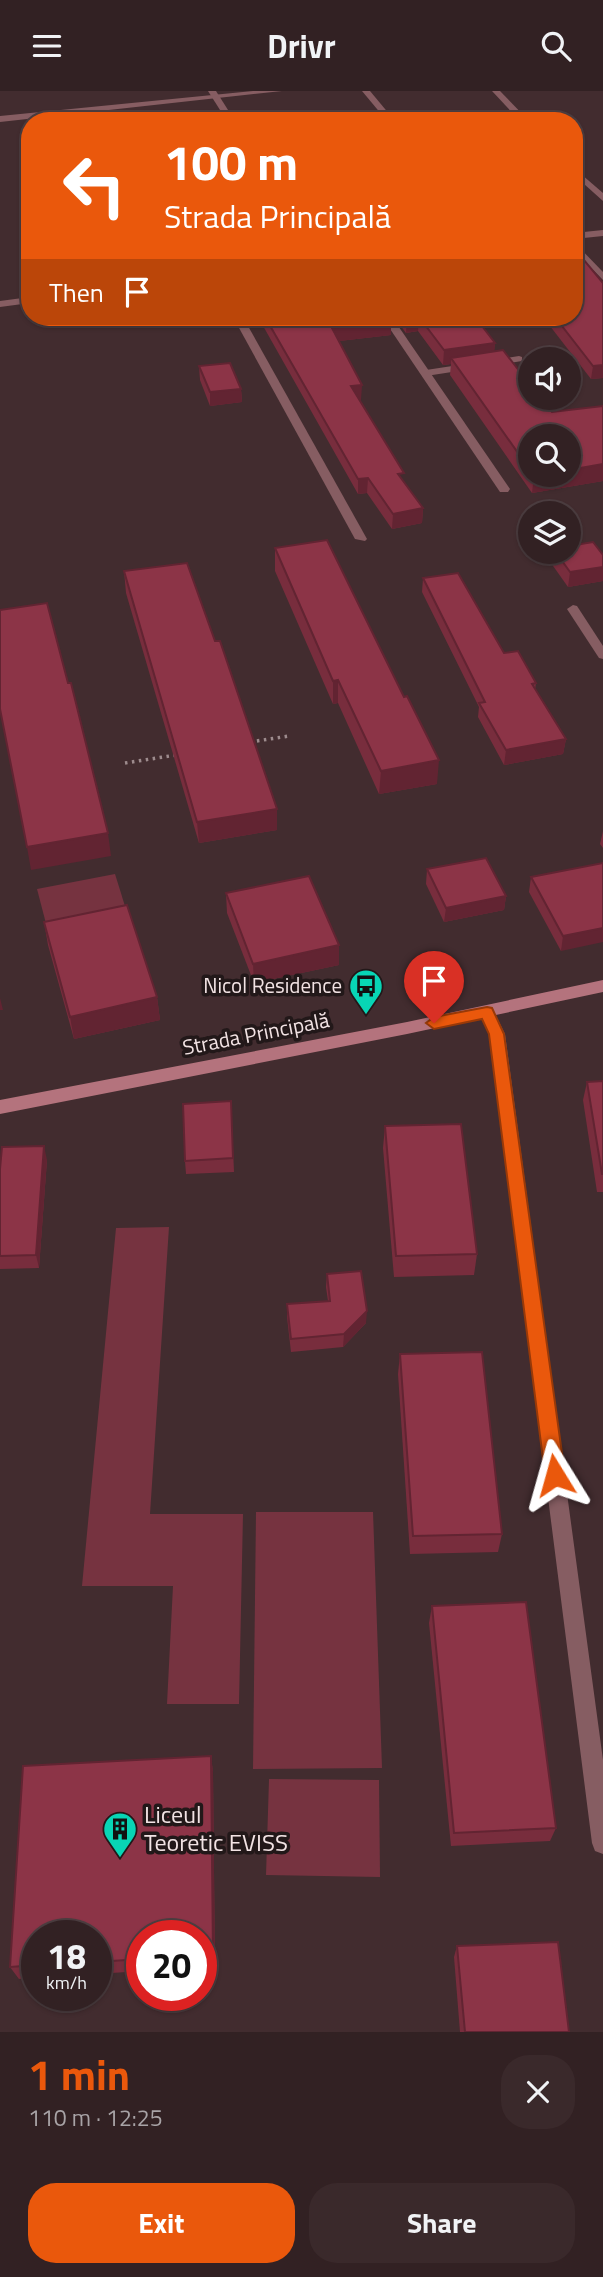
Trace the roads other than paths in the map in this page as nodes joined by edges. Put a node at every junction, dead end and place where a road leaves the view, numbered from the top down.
1 (278, 91) edge
2 (366, 91) edge
3 (496, 91) edge
4 (214, 94) edge
5 (82, 110) joint
6 (64, 112) edge
7 (225, 112) edge
8 (384, 112) edge
9 (516, 112) edge
10 (21, 117) edge
11 (0, 119) edge
12 (583, 179) edge
13 (603, 198) edge
14 (603, 233) edge
15 (583, 235) edge
16 (583, 255) edge
17 (603, 277) edge
18 (21, 301) edge
19 (0, 304) edge
20 (243, 326) edge
21 (393, 326) edge
22 (518, 359) edge
23 (426, 373) junction
24 (504, 489) dead end
25 (361, 539) dead end
26 (573, 609) dead end
27 (603, 655) edge
28 (603, 986) edge
29 (487, 1012) junction
30 (0, 1107) edge
31 (603, 1843) edge

1 - 4 street
2 - 8 lane
3 - 9 lane
4 - 5 street
4 - 7 lane
5 - 6 street
10 - 11 street
12 - 13 lane
14 - 15 street
16 - 17 lane
18 - 19 street
20 - 25 lane
21 - 23 street
22 - 23 lane
23 - 24 street
26 - 27 lane
28 - 29 street, Strada Principală
29 - 30 street, Strada Principală
29 - 31 lane

